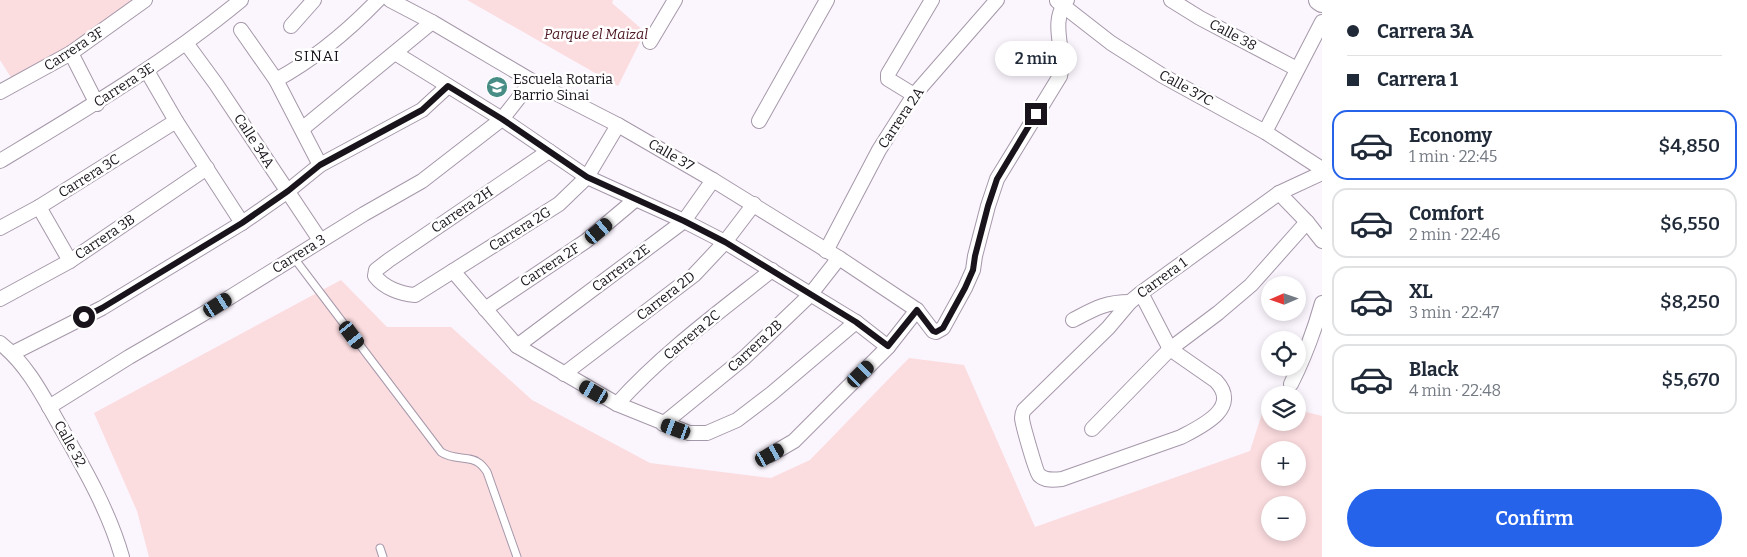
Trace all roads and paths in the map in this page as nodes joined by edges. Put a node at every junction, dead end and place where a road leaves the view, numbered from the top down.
1 (145, 0) edge
2 (241, 0) edge
3 (314, 0) edge
4 (378, 0) edge
5 (390, 0) edge
6 (675, 0) edge
7 (811, 0) edge
8 (932, 0) edge
9 (997, 0) edge
10 (1171, 0) edge
11 (1061, 2) edge
12 (825, 4) edge
13 (432, 22) junction
14 (1322, 22) edge
15 (291, 26) dead end
16 (241, 30) dead end
17 (650, 42) dead end
18 (186, 43) junction
19 (394, 53) junction
20 (71, 54) junction
21 (1297, 69) junction
22 (148, 71) junction
23 (276, 80) junction
24 (532, 81) junction
25 (448, 86) junction
26 (0, 92) edge
27 (914, 95) junction
28 (97, 104) junction
29 (502, 119) junction
30 (176, 121) junction
31 (759, 121) dead end
32 (618, 125) junction
33 (302, 129) junction
34 (1265, 132) junction
35 (549, 151) junction
36 (0, 161) edge
37 (320, 165) junction
38 (207, 168) junction
39 (1322, 169) edge
40 (1322, 173) edge
41 (587, 177) junction
42 (713, 180) junction
43 (288, 191) junction
44 (1279, 193) junction
45 (636, 200) junction
46 (754, 204) junction
47 (39, 207) junction
48 (684, 221) junction
49 (1307, 222) junction
50 (242, 223) junction
51 (0, 228) edge
52 (320, 240) junction
53 (1322, 241) edge
54 (725, 242) junction
55 (826, 251) junction
56 (294, 258) junction
57 (839, 258) junction
58 (70, 261) junction
59 (772, 270) junction
60 (453, 271) junction
61 (395, 291) joint
62 (810, 294) junction
63 (1136, 297) junction
64 (0, 299) edge
65 (1322, 303) edge
66 (485, 308) junction
67 (917, 310) junction
68 (1073, 320) dead end
69 (856, 322) junction
70 (0, 343) edge
71 (517, 346) junction
72 (888, 346) junction
73 (1170, 349) junction
74 (13, 353) junction
75 (564, 374) junction
76 (1291, 384) dead end
77 (617, 404) junction
78 (49, 407) junction
79 (663, 424) junction
80 (1092, 429) dead end
81 (770, 455) dead end
82 (380, 548) dead end
83 (122, 557) edge
84 (383, 557) edge
85 (516, 557) edge

1 - 20 street, Carrera 3F
2 - 18 street, Carrera 3E
3 - 15 street
4 - 23 street
5 - 13 street, Calle 37
6 - 17 street
7 - 12 street
8 - 27 street
9 - 27 street, Carrera 2A
10 - 21 street, Calle 38
11 - 34 street, Calle 37C
11 - 67 street, Calle 37
12 - 31 street
13 - 19 street
13 - 24 street, Calle 37
14 - 21 street
16 - 23 street
18 - 22 street, Carrera 3E
18 - 43 street, Calle 34A
19 - 25 street
19 - 33 street
20 - 26 street, Carrera 3F
20 - 28 street
21 - 34 street
22 - 28 street, Carrera 3E
22 - 30 street
23 - 33 street
24 - 29 street, Carrera 3
24 - 32 street, Calle 37
25 - 29 street
25 - 37 street
27 - 55 street, Carrera 2A
28 - 36 street, Carrera 3E
29 - 35 street
29 - 52 street, Carrera 3
30 - 38 street
30 - 47 street, Carrera 3C
32 - 41 street, Carrera 2G
32 - 42 street, Calle 37
33 - 37 street
34 - 39 street, Calle 37C
35 - 41 street
35 - 61 street, Carrera 2H
37 - 43 street
38 - 50 street
38 - 58 street, Carrera 3B
40 - 44 street, Carrera 1
41 - 45 street
41 - 60 street, Carrera 2G
42 - 46 street, Calle 37
42 - 48 street, Carrera 2E
43 - 50 street
43 - 52 street, Calle 34A
44 - 49 street
44 - 63 street, Carrera 1
45 - 48 street
45 - 66 street, Carrera 2F
46 - 54 street, Carrera 2D
46 - 55 street, Calle 37
47 - 51 street, Carrera 3C
47 - 58 street
48 - 54 street
48 - 71 street, Carrera 2E
49 - 53 street
49 - 73 street
50 - 74 street
52 - 56 street, Carrera 3
54 - 59 street
54 - 75 street, Carrera 2D
55 - 57 street, Calle 37
56 - 78 street, Carrera 3
56 - 85 lane
57 - 62 street, Carrera 2B
57 - 67 street, Calle 37
58 - 64 street, Carrera 3B
59 - 62 street
59 - 77 street, Carrera 2C
60 - 61 street, Carrera 2G
60 - 66 street
62 - 69 street
62 - 79 street, Carrera 2B
63 - 68 street
63 - 73 street
63 - 73 street, Carrera 1
65 - 76 street
66 - 71 street
67 - 72 street
69 - 72 street
69 - 79 street
70 - 74 street, Calle 32
71 - 75 street
72 - 81 street
73 - 80 street
74 - 78 street, Calle 32
75 - 77 street
77 - 79 street
78 - 83 street, Calle 32
82 - 84 lane

